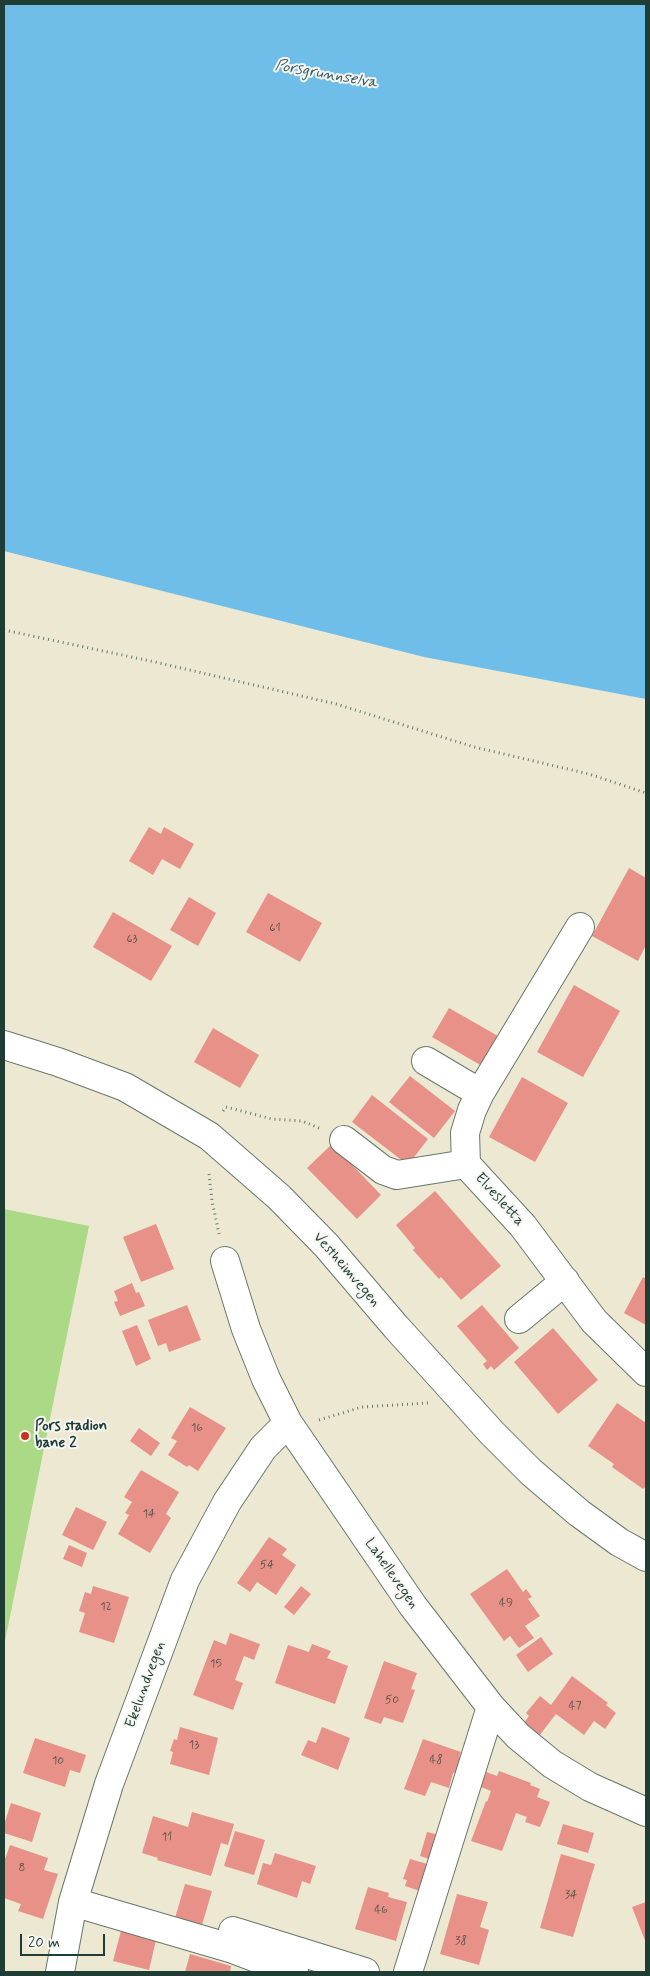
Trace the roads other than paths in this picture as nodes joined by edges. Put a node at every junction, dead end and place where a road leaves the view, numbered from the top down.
1 (580, 927) dead end
2 (4, 1045) edge
3 (426, 1061) dead end
4 (480, 1094) junction
5 (344, 1140) road end
6 (466, 1164) junction
7 (225, 1261) road end
8 (564, 1281) junction
9 (519, 1319) dead end
10 (646, 1372) edge
11 (288, 1423) junction
12 (646, 1557) edge
13 (491, 1707) junction
14 (646, 1812) edge
15 (73, 1902) junction
16 (216, 1926) dead end
17 (60, 1972) edge
18 (294, 1972) edge
19 (365, 1972) edge
20 (408, 1972) edge

1 - 4 street, Elvesletta
2 - 12 street, Vestheimvegen
3 - 4 street
4 - 6 street, Elvesletta
5 - 6 street
6 - 8 street, Elvesletta
7 - 11 street, Lahellevegen
8 - 9 street
8 - 10 street, Elvesletta
11 - 13 street, Lahellevegen
11 - 15 street, Ekelundvegen
13 - 14 street, Lahellevegen
13 - 20 street
15 - 17 street, Ekelundvegen
15 - 18 street
16 - 19 street

